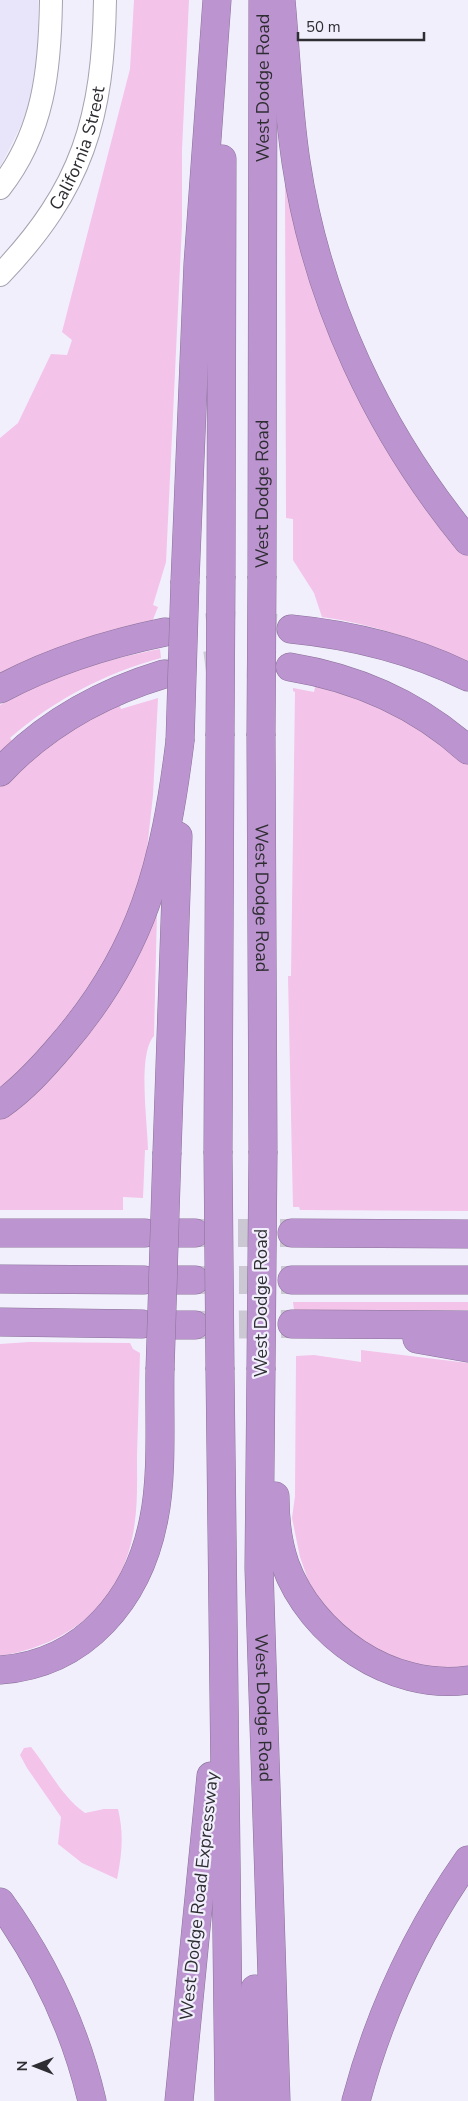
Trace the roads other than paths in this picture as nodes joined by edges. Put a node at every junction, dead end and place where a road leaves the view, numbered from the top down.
1 (51, 0) edge
2 (105, 0) edge
3 (217, 0) edge
4 (223, 0) edge
5 (263, 0) edge
6 (281, 0) edge
7 (0, 188) edge
8 (0, 275) edge
9 (468, 541) edge
10 (291, 629) tunnel mouth
11 (165, 632) tunnel mouth
12 (290, 667) tunnel mouth
13 (164, 674) tunnel mouth
14 (468, 677) edge
15 (0, 689) edge
16 (180, 742) junction
17 (468, 750) edge
18 (0, 772) edge
19 (0, 1105) edge
20 (0, 1232) edge
21 (145, 1233) dead end
22 (292, 1233) tunnel mouth
23 (468, 1234) edge
24 (0, 1279) edge
25 (144, 1280) dead end
26 (292, 1280) tunnel mouth
27 (468, 1280) edge
28 (0, 1322) edge
29 (55, 1323) junction
30 (142, 1324) dead end
31 (292, 1324) tunnel mouth
32 (332, 1325) junction
33 (468, 1325) edge
34 (0, 1330) edge
35 (468, 1348) edge
36 (260, 1428) junction
37 (0, 1670) edge
38 (468, 1680) edge
39 (224, 1690) junction
40 (266, 1796) junction
41 (468, 1860) edge
42 (0, 1902) edge
43 (92, 2101) edge
44 (179, 2101) edge
45 (229, 2101) edge
46 (255, 2101) edge
47 (276, 2101) edge
48 (356, 2101) edge

1 - 7 main road
2 - 8 main road, California Street
3 - 16 highway, bridge
4 - 39 highway, bridge
5 - 36 highway, West Dodge Road, bridge
6 - 9 highway
10 - 14 highway
11 - 15 highway
12 - 17 highway
13 - 18 highway
16 - 19 highway
16 - 37 highway, bridge
20 - 21 highway
22 - 23 highway
24 - 25 highway
26 - 27 highway
28 - 29 highway
29 - 30 highway
29 - 34 highway
31 - 32 highway
32 - 33 highway
32 - 35 highway
36 - 38 highway
36 - 40 highway, West Dodge Road
39 - 44 highway, West Dodge Road Expressway
39 - 45 highway
40 - 46 highway
40 - 47 highway
41 - 48 highway
42 - 43 highway

